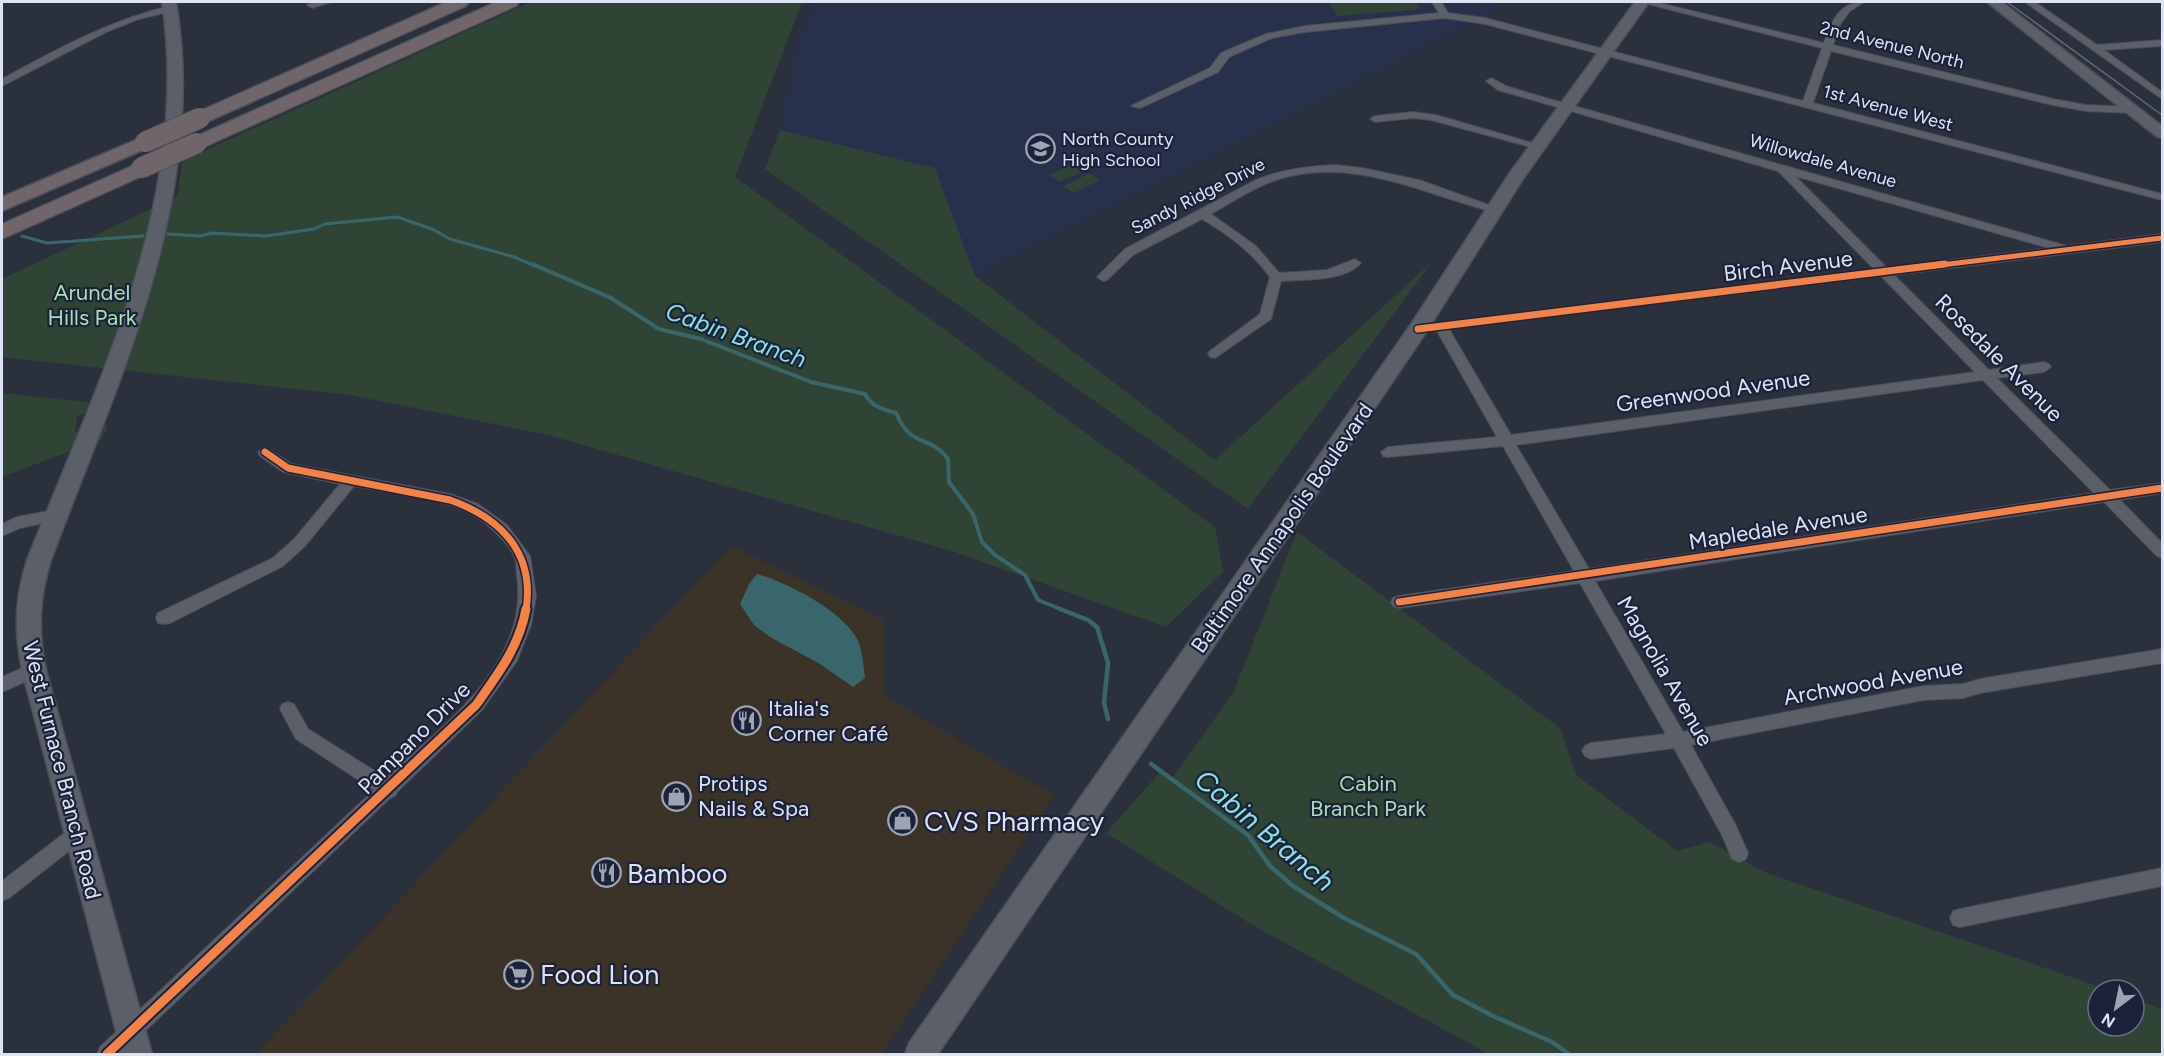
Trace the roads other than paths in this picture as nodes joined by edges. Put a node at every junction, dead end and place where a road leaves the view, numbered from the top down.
1 (326, 2) edge
2 (458, 2) edge
3 (510, 2) edge
4 (1437, 2) edge
5 (1643, 2) edge
6 (1860, 2) edge
7 (1994, 2) edge
8 (2030, 2) edge
9 (169, 5) edge
10 (312, 5) dead end
11 (1445, 15) junction
12 (2163, 43) edge
13 (1828, 46) junction
14 (2096, 48) junction
15 (1605, 52) junction
16 (1491, 81) dead end
17 (2, 83) edge
18 (2163, 96) edge
19 (1807, 105) junction
20 (1136, 106) dead end
21 (1565, 107) junction
22 (2132, 110) junction
23 (1375, 119) dead end
24 (2163, 133) edge
25 (145, 137) junction
26 (1538, 146) junction
27 (1781, 168) junction
28 (2, 187) edge
29 (2163, 197) edge
30 (2, 206) edge
31 (1494, 209) junction
32 (1202, 214) junction
33 (2, 232) edge
34 (2163, 238) edge
35 (2070, 250) junction
36 (1355, 263) dead end
37 (1886, 272) junction
38 (1103, 277) dead end
39 (1276, 277) junction
40 (1430, 328) junction
41 (1215, 354) dead end
42 (2044, 367) dead end
43 (1985, 375) junction
44 (1507, 441) junction
45 (265, 452) dead end
46 (1388, 452) dead end
47 (350, 481) junction
48 (2163, 488) edge
49 (2106, 496) junction
50 (54, 516) junction
51 (2, 530) edge
52 (2163, 552) edge
53 (1585, 576) junction
54 (1399, 602) dead end
55 (164, 618) dead end
56 (2163, 656) edge
57 (34, 670) junction
58 (2, 685) edge
59 (288, 709) dead end
60 (1679, 740) junction
61 (1591, 752) dead end
62 (389, 790) junction
63 (76, 834) junction
64 (1739, 853) dead end
65 (2163, 877) edge
66 (2, 892) edge
67 (1960, 918) dead end
68 (134, 1044) edge
69 (107, 1054) edge
70 (920, 1054) edge

1 - 10 street
2 - 25 highway, bridge
3 - 33 highway, bridge
4 - 11 street
5 - 13 street, 2nd Avenue North
5 - 15 main road, Baltimore Annapolis Boulevard
6 - 13 street
7 - 22 main road
8 - 14 street
9 - 17 street
9 - 50 main road, West Furnace Branch Road
11 - 15 street, 1st Avenue West
11 - 20 street, 1st Avenue West
12 - 14 street
13 - 19 street
13 - 22 street, 2nd Avenue North
14 - 18 street
15 - 19 street, 1st Avenue West
15 - 21 main road, Baltimore Annapolis Boulevard
16 - 21 street, Willowdale Avenue
19 - 29 street, 1st Avenue West
21 - 26 main road, Baltimore Annapolis Boulevard
21 - 27 street, Willowdale Avenue
22 - 24 main road
23 - 26 street
25 - 28 highway
25 - 30 highway
26 - 31 main road, Baltimore Annapolis Boulevard
27 - 35 street, Willowdale Avenue
27 - 37 street, Rosedale Avenue
31 - 32 street, Sandy Ridge Drive
31 - 40 main road, Baltimore Annapolis Boulevard
32 - 38 street, Sandy Ridge Drive
32 - 39 street
34 - 35 street, Birch Avenue
35 - 37 street, Birch Avenue
36 - 39 street
37 - 40 street, Birch Avenue
37 - 43 street, Rosedale Avenue
39 - 41 street
40 - 44 street, Magnolia Avenue
40 - 70 main road, Baltimore Annapolis Boulevard
42 - 43 street, Greenwood Avenue
43 - 44 street, Greenwood Avenue
43 - 49 street, Rosedale Avenue
44 - 46 street, Greenwood Avenue
44 - 53 street, Magnolia Avenue
45 - 47 street, Pampano Drive
47 - 55 street
47 - 62 street, Pampano Drive
48 - 49 street, Mapledale Avenue
49 - 52 street, Rosedale Avenue
49 - 53 street, Mapledale Avenue
50 - 51 street
50 - 57 main road, West Furnace Branch Road
53 - 54 street, Mapledale Avenue
53 - 60 street, Magnolia Avenue
56 - 60 street, Archwood Avenue
57 - 58 street
57 - 63 main road, West Furnace Branch Road
59 - 62 street
60 - 61 street, Archwood Avenue
60 - 64 street, Magnolia Avenue
62 - 68 street, Pampano Drive
63 - 66 street
63 - 68 main road, West Furnace Branch Road
65 - 67 street
68 - 69 street, Pampano Drive

